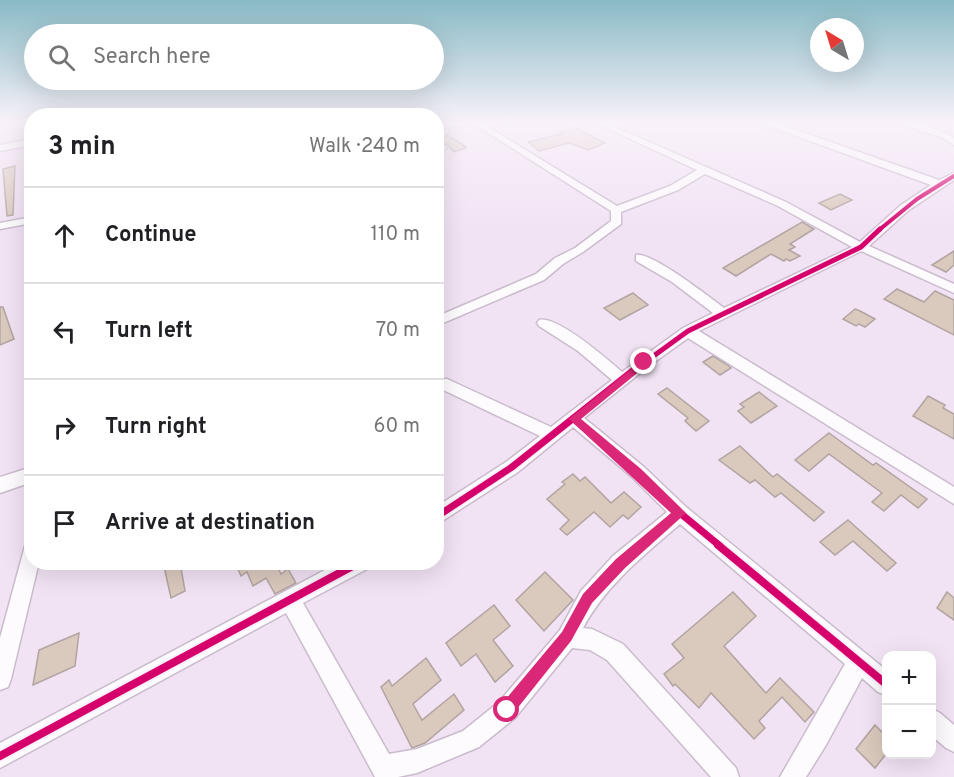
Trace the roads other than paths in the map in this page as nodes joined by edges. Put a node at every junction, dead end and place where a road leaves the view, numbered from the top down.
1 (536, 160) edge
2 (686, 160) edge
3 (873, 160) edge
4 (706, 169) junction
5 (954, 177) edge
6 (939, 184) junction
7 (616, 210) junction
8 (24, 222) edge
9 (0, 226) edge
10 (861, 247) junction
11 (640, 258) dead end
12 (954, 289) edge
13 (722, 313) junction
14 (444, 319) edge
15 (544, 323) dead end
16 (688, 331) junction
17 (622, 380) junction
18 (444, 384) edge
19 (574, 419) junction
20 (554, 435) junction
21 (24, 477) edge
22 (0, 485) edge
23 (954, 496) edge
24 (444, 512) edge
25 (680, 513) junction
26 (28, 570) edge
27 (346, 570) edge
28 (291, 601) junction
29 (567, 637) junction
30 (859, 661) junction
31 (0, 680) edge
32 (882, 681) edge
33 (936, 724) edge
34 (954, 740) edge
35 (0, 756) edge
36 (385, 772) edge
37 (727, 777) edge
38 (792, 777) edge

1 - 7 street
2 - 4 street
3 - 6 street
4 - 7 street
4 - 10 street
5 - 6 street
6 - 10 street
7 - 14 street
8 - 9 street
10 - 12 street
10 - 13 street
11 - 13 street
13 - 16 street
15 - 17 street
16 - 17 street
16 - 23 street
17 - 19 street
18 - 20 street
19 - 20 street
19 - 25 street
20 - 24 street
21 - 22 street
25 - 29 street
25 - 30 street
26 - 31 street
27 - 28 street
28 - 35 street
28 - 36 street
29 - 36 street
29 - 37 street
30 - 32 street
30 - 38 street
33 - 34 street

